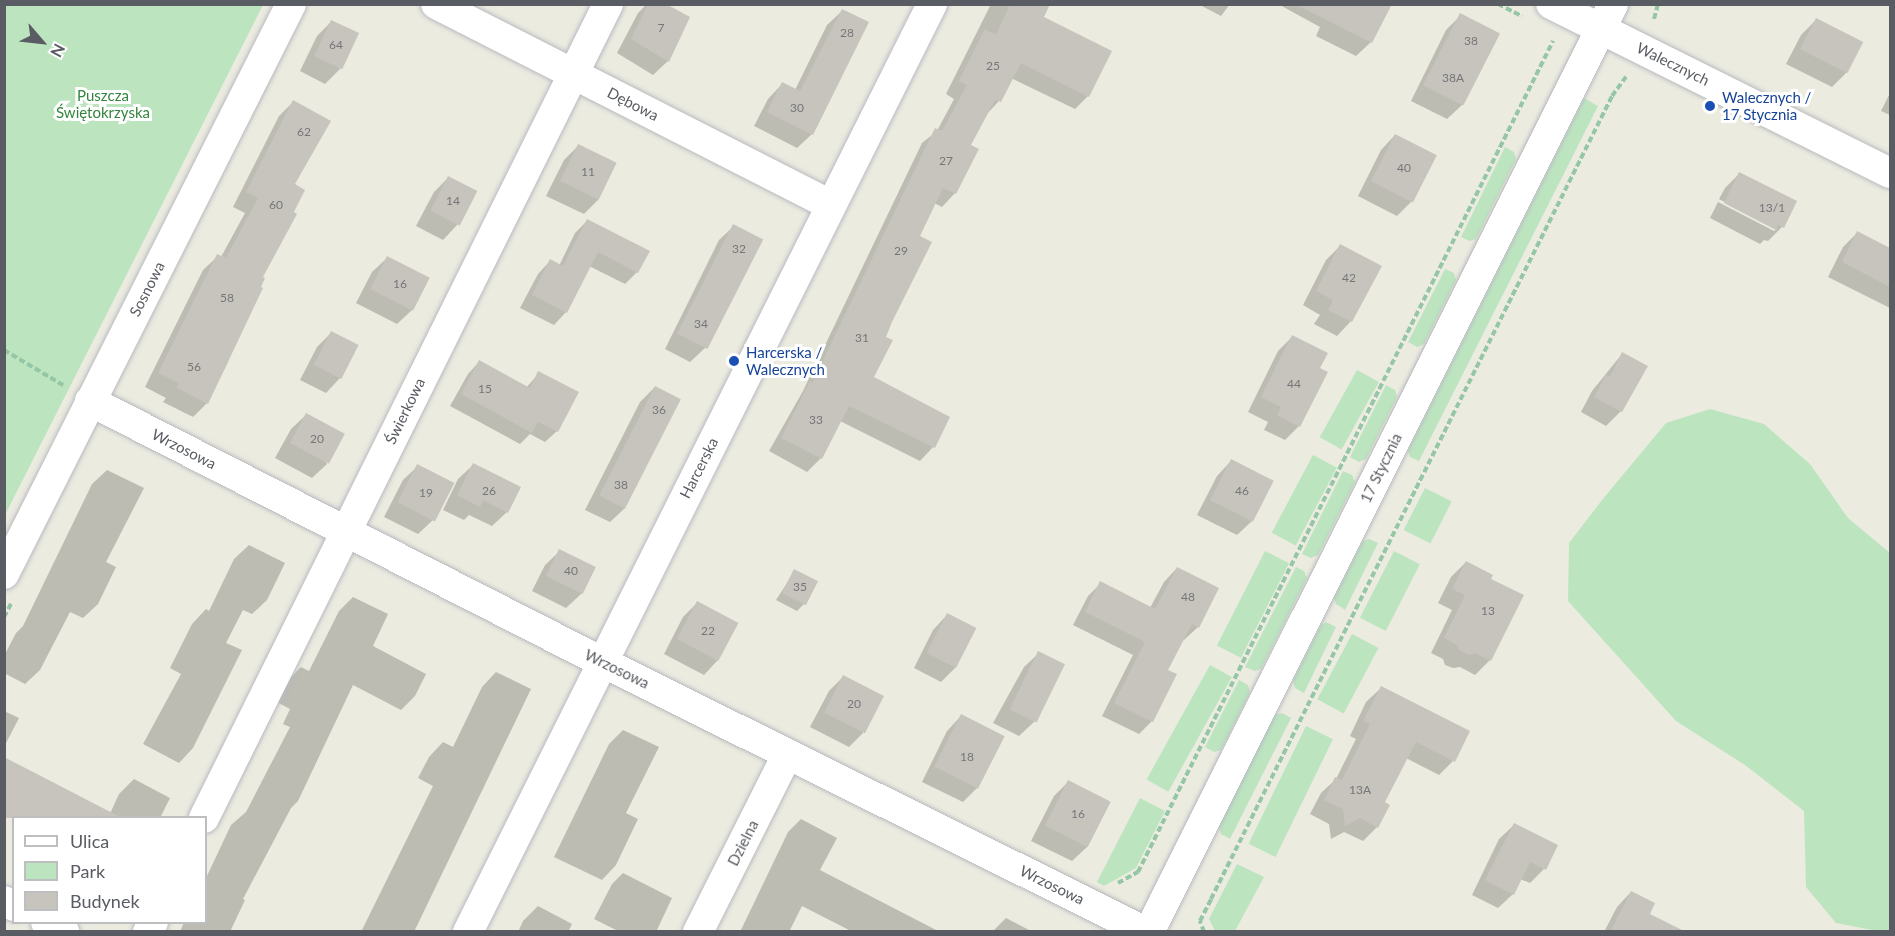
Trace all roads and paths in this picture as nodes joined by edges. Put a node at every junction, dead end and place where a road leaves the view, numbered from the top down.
1 (291, 4) edge
2 (436, 4) edge
3 (608, 4) edge
4 (932, 4) edge
5 (1658, 4) edge
6 (1556, 7) edge
7 (1607, 17) edge
8 (1642, 49) junction
9 (573, 74) junction
10 (1890, 173) edge
11 (831, 205) junction
12 (4, 350) edge
13 (90, 402) junction
14 (346, 530) junction
15 (4, 574) edge
16 (602, 662) junction
17 (787, 755) junction
18 (205, 816) edge
19 (1096, 907) junction
20 (50, 924) edge
21 (64, 932) edge
22 (468, 932) edge
23 (698, 932) edge
24 (1148, 932) edge
25 (1204, 932) edge

1 - 13 street, Sosnowa
2 - 9 street, Dębowa
3 - 9 street, Świerkowa
4 - 11 street, Harcerska
5 - 8 path
6 - 7 street, Walecznych
6 - 19 path
7 - 8 street, Walecznych
7 - 24 street, 17 Stycznia
8 - 10 street, Walecznych
8 - 25 path
9 - 11 street, Dębowa
9 - 14 street, Świerkowa
11 - 16 street, Harcerska
12 - 13 path
13 - 14 street, Wrzosowa
13 - 15 street, Sosnowa
14 - 16 street, Wrzosowa
14 - 18 street, Świerkowa
16 - 17 street, Wrzosowa
16 - 22 street, Harcerska
17 - 19 street, Wrzosowa
17 - 23 street, Dzielna
19 - 24 street, Wrzosowa
20 - 21 street

